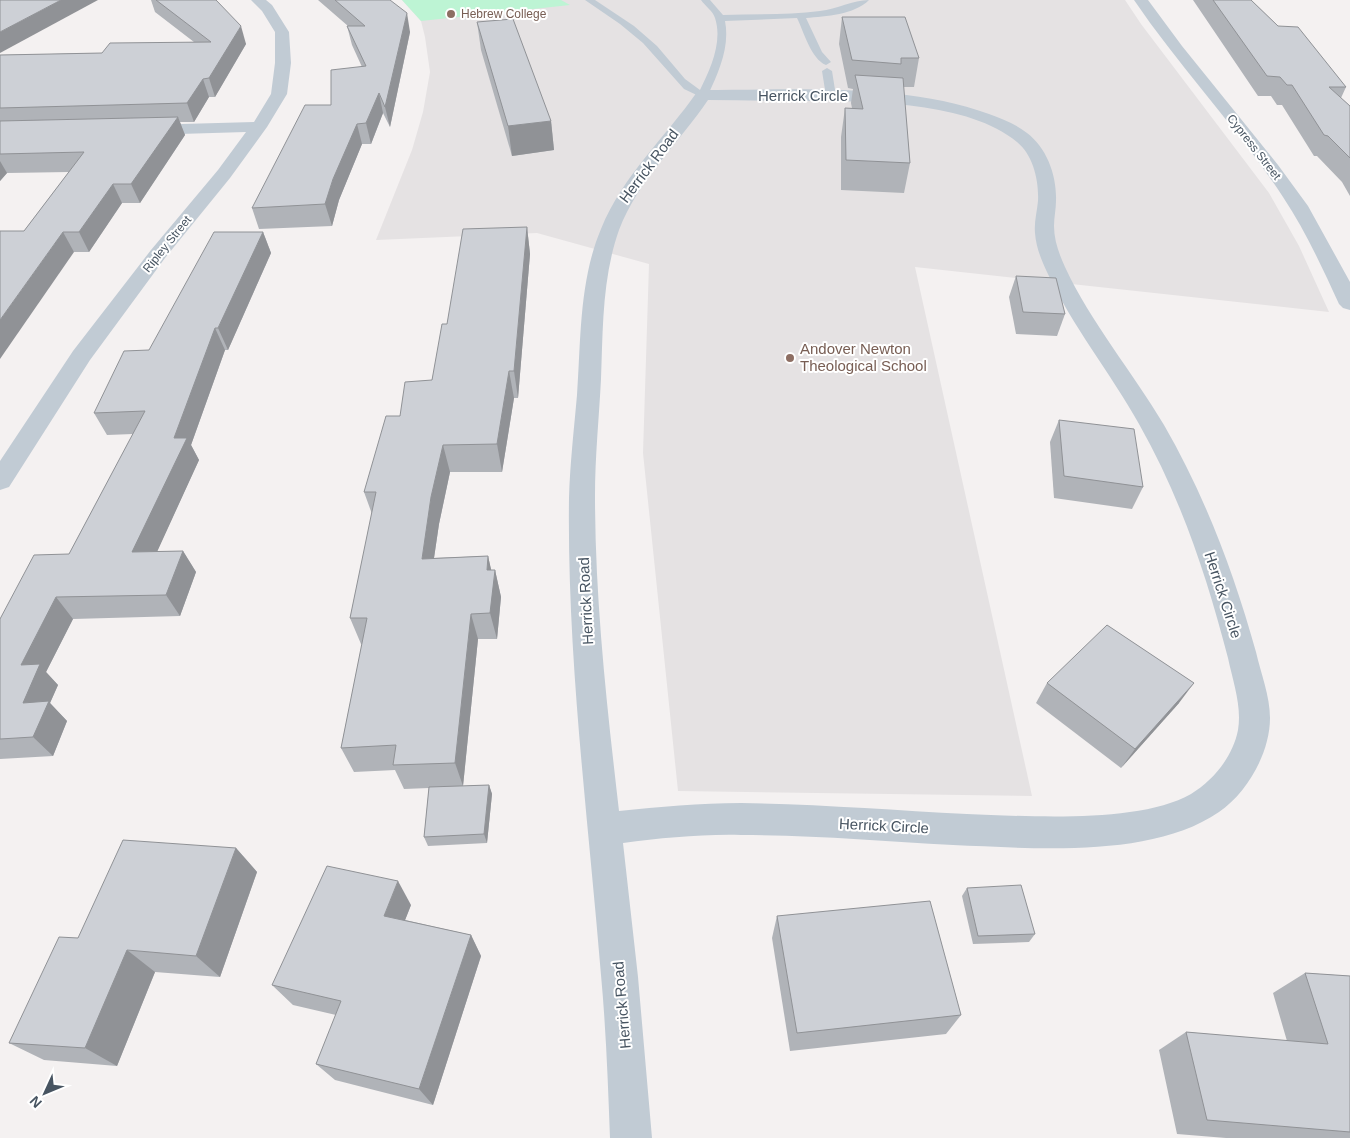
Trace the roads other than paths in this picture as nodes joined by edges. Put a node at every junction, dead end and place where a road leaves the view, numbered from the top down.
1 (258, 0) edge
2 (705, 0) edge
3 (865, 0) edge
4 (1141, 0) edge
5 (595, 1) edge
6 (800, 14) junction
7 (720, 18) junction
8 (828, 77) junction
9 (703, 95) junction
10 (259, 127) junction
11 (133, 130) edge
12 (1350, 304) edge
13 (0, 481) edge
14 (604, 829) junction
15 (631, 1138) edge

1 - 10 street, Ripley Street
2 - 7 lane
3 - 6 lane
4 - 12 street, Cypress Street
5 - 9 lane
6 - 7 lane
6 - 8 lane
7 - 9 lane
8 - 9 street, Herrick Circle
8 - 14 street, Herrick Circle
9 - 14 street, Herrick Road
10 - 11 street
10 - 13 street, Ripley Street
14 - 15 street, Herrick Road

